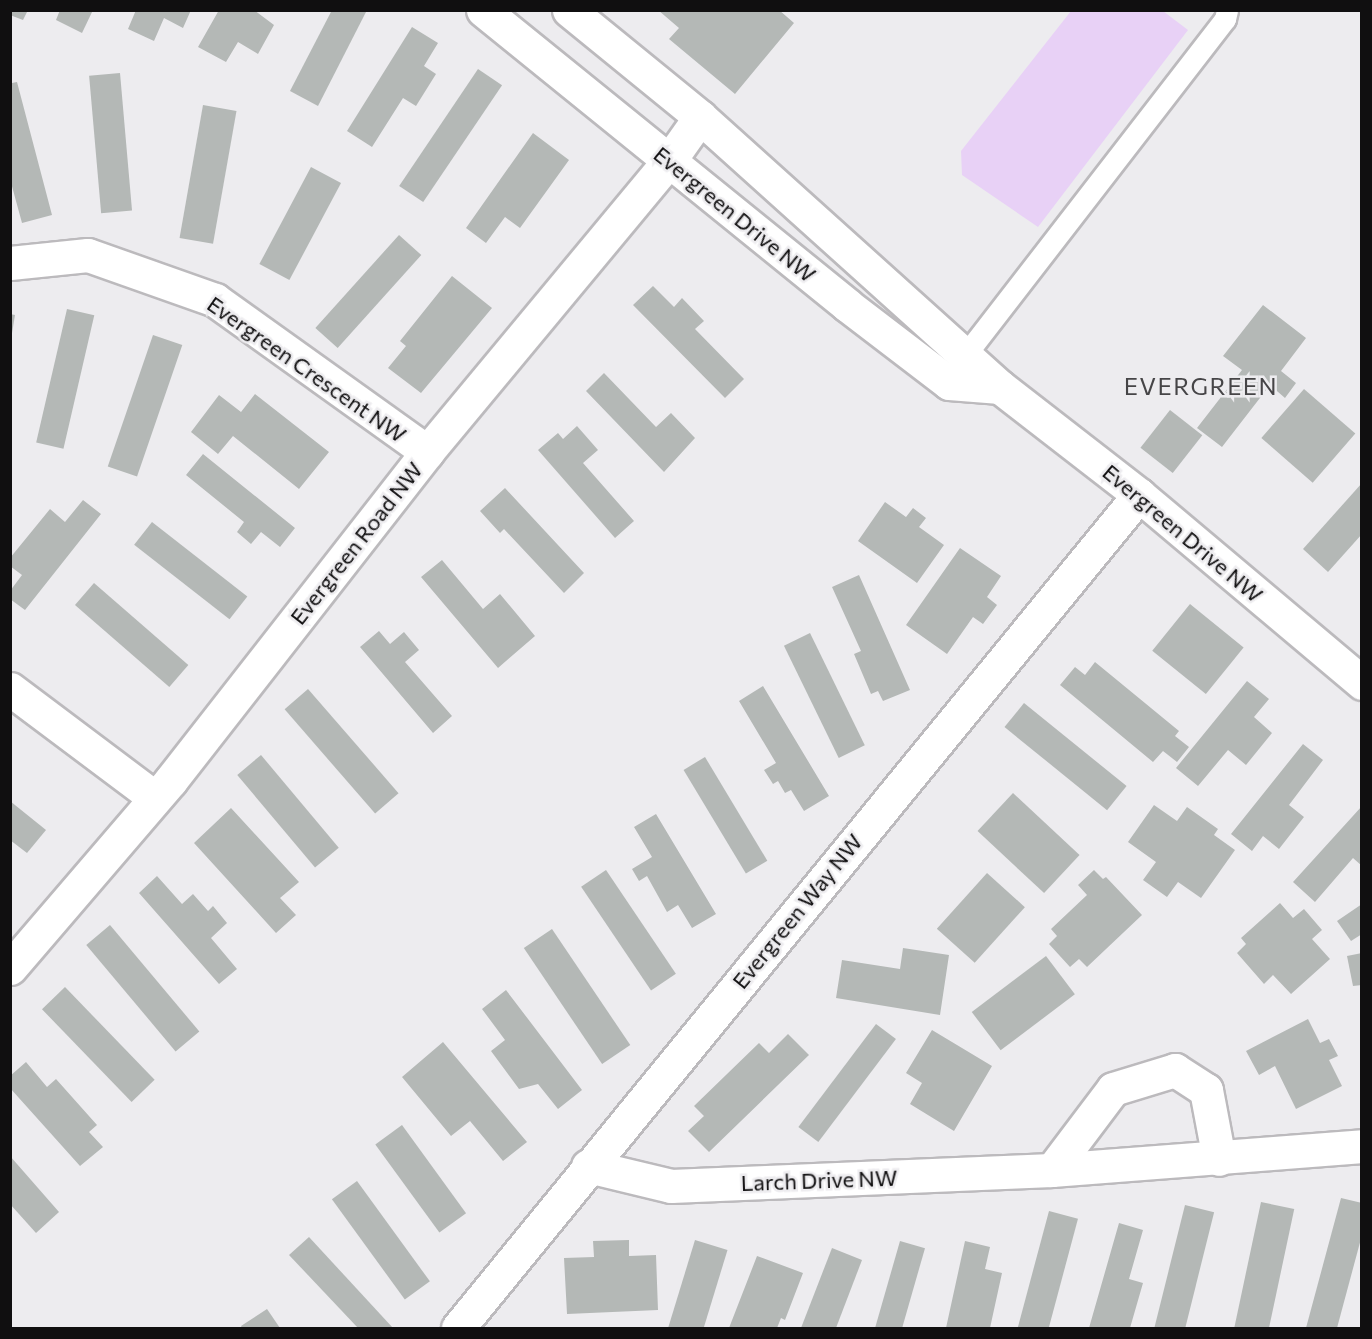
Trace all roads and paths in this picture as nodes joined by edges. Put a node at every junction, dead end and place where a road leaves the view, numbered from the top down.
1 (483, 10) edge
2 (569, 10) edge
3 (1227, 10) edge
4 (700, 117) junction
5 (669, 161) junction
6 (10, 263) edge
7 (957, 369) junction
8 (427, 452) junction
9 (1139, 495) junction
10 (1362, 683) edge
11 (10, 689) edge
12 (155, 798) junction
13 (10, 968) edge
14 (1362, 1146) edge
15 (1219, 1159) junction
16 (588, 1166) junction
17 (1052, 1170) junction
18 (458, 1329) edge

1 - 5 street, Evergreen Drive NW
2 - 4 street, Evergreen Drive NW
3 - 7 lane
4 - 5 street, Evergreen Road NW
4 - 7 street, Evergreen Drive NW
5 - 7 street, Evergreen Drive NW
5 - 8 street, Evergreen Road NW
6 - 8 street, Evergreen Crescent NW
7 - 9 street, Evergreen Drive NW
8 - 12 street, Evergreen Road NW
9 - 10 street, Evergreen Drive NW
9 - 16 street, Evergreen Way NW
11 - 12 street
12 - 13 street, Evergreen Road NW
14 - 15 street, Larch Drive NW
15 - 17 street, Larch Drive NW
15 - 17 street
16 - 17 street, Larch Drive NW
16 - 18 street, Evergreen Way NW

